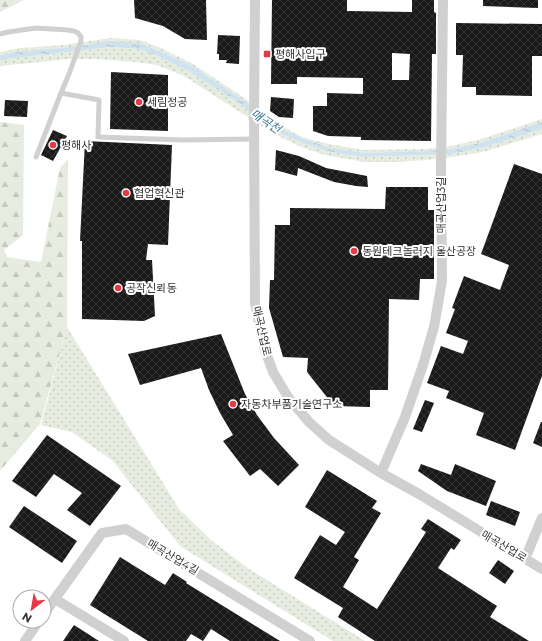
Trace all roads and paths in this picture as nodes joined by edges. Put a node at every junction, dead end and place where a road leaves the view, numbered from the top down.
1 (255, 0) edge
2 (443, 0) edge
3 (0, 34) edge
4 (61, 92) junction
5 (254, 139) junction
6 (36, 157) dead end
7 (381, 473) junction
8 (542, 518) edge
9 (526, 559) junction
10 (542, 569) edge
11 (55, 599) junction
12 (52, 603) edge
13 (33, 629) edge
14 (25, 641) edge
15 (124, 641) edge
16 (310, 641) edge

1 - 5 street, 매곡산업로
2 - 7 street, 매곡산업3길
3 - 4 lane
4 - 5 lane
4 - 6 lane
5 - 7 street, 매곡산업로
7 - 9 street, 매곡산업로
8 - 9 street
9 - 10 street, 매곡산업로
11 - 12 street, 매곡산업4길
11 - 15 street
11 - 16 street, 매곡산업4길
13 - 14 street

